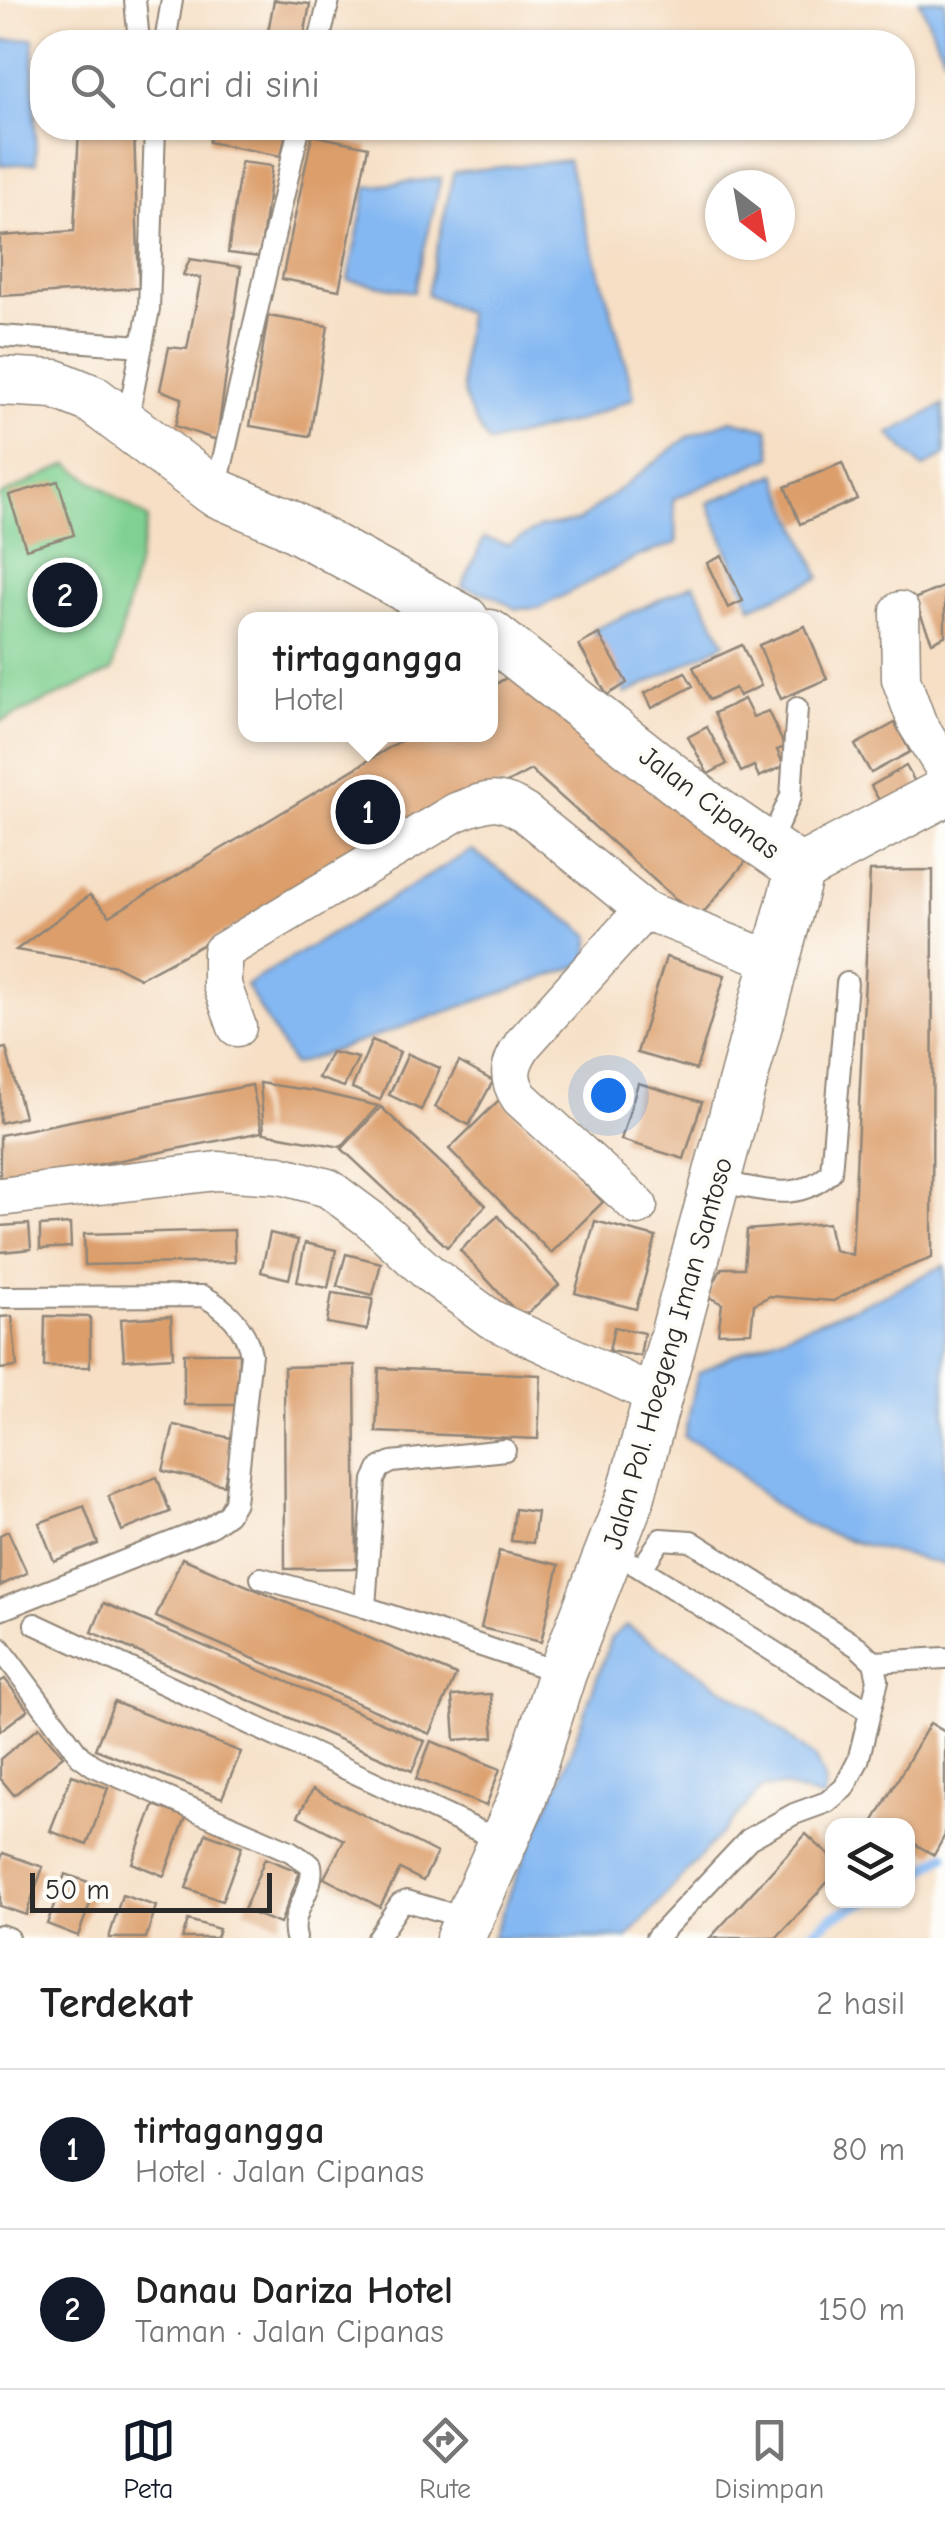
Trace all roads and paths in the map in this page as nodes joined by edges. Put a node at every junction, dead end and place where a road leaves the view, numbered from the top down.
1 (135, 0) edge
2 (172, 0) edge
3 (328, 0) edge
4 (138, 30) edge
5 (167, 30) edge
6 (322, 30) edge
7 (154, 140) edge
8 (296, 140) edge
9 (0, 336) edge
10 (142, 346) junction
11 (8, 388) edge
12 (126, 425) junction
13 (216, 492) junction
14 (900, 611) dead end
15 (451, 612) edge
16 (498, 640) edge
17 (796, 708) dead end
18 (945, 769) edge
19 (945, 792) edge
20 (784, 858) junction
21 (644, 910) junction
22 (776, 962) junction
23 (847, 983) dead end
24 (237, 1027) dead end
25 (718, 1182) junction
26 (0, 1197) edge
27 (638, 1206) dead end
28 (0, 1297) edge
29 (658, 1397) junction
30 (505, 1450) dead end
31 (626, 1560) junction
32 (261, 1578) dead end
33 (365, 1607) junction
34 (0, 1610) edge
35 (35, 1624) dead end
36 (0, 1648) edge
37 (945, 1658) edge
38 (874, 1662) junction
39 (562, 1673) junction
40 (870, 1712) junction
41 (503, 1842) junction
42 (464, 1929) edge
43 (0, 1935) edge
44 (8, 1938) edge
45 (296, 1938) edge
46 (376, 1938) edge
47 (656, 1938) edge

1 - 4 lane
2 - 5 lane
3 - 6 lane
7 - 10 lane
8 - 13 lane
9 - 10 lane
10 - 12 lane
11 - 12 street
12 - 13 street
13 - 15 street
14 - 18 street
16 - 20 street, Jalan Cipanas
17 - 20 lane
19 - 20 street, Jalan Cipanas
20 - 22 street, Jalan Pol. Hoegeng Iman Santoso
21 - 22 street
21 - 24 street
21 - 27 street
22 - 25 street, Jalan Pol. Hoegeng Iman Santoso
23 - 25 lane
25 - 29 street, Jalan Pol. Hoegeng Iman Santoso
26 - 29 street
28 - 34 lane
29 - 31 street, Jalan Pol. Hoegeng Iman Santoso
30 - 33 lane
31 - 38 lane
31 - 39 street, Jalan Pol. Hoegeng Iman Santoso
31 - 40 lane
32 - 33 lane
33 - 39 lane
35 - 41 lane
36 - 45 lane
37 - 38 lane
38 - 40 lane
39 - 41 street, Jalan Pol. Hoegeng Iman Santoso
40 - 47 lane
41 - 42 street, Jalan Pol. Hoegeng Iman Santoso
42 - 46 lane
43 - 44 lane

